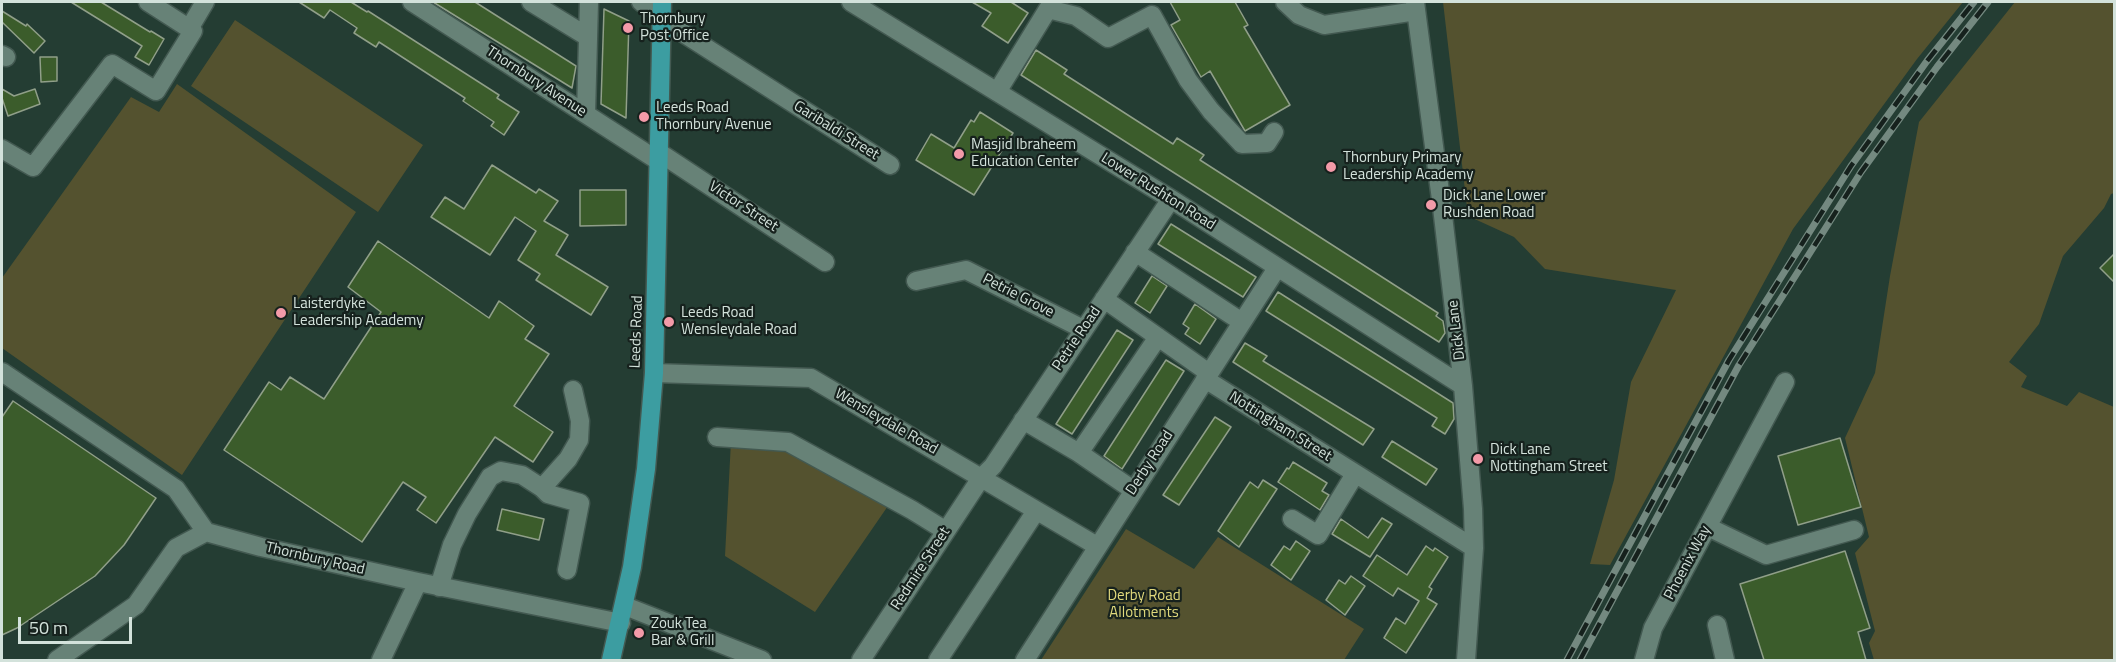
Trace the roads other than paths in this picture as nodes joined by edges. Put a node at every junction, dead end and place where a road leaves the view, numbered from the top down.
1 (148, 2) edge
2 (205, 2) edge
3 (412, 2) edge
4 (531, 2) edge
5 (589, 2) edge
6 (641, 2) edge
7 (851, 2) edge
8 (1285, 2) edge
9 (1415, 6) edge
10 (662, 12) edge
11 (191, 30) junction
12 (588, 37) junction
13 (997, 92) junction
14 (586, 114) junction
15 (1274, 132) dead end
16 (2, 148) edge
17 (660, 157) junction
18 (890, 165) dead end
19 (1171, 198) junction
20 (1135, 252) junction
21 (825, 262) dead end
22 (1277, 268) junction
23 (916, 281) dead end
24 (1104, 298) junction
25 (1242, 322) junction
26 (1083, 329) junction
27 (1158, 337) junction
28 (2, 372) edge
29 (654, 373) junction
30 (1207, 376) junction
31 (1785, 382) dead end
32 (1463, 386) junction
33 (573, 390) dead end
34 (1023, 420) junction
35 (717, 438) dead end
36 (1079, 453) junction
37 (1355, 474) junction
38 (981, 478) junction
39 (542, 488) junction
40 (1133, 490) junction
41 (1036, 511) junction
42 (1292, 519) dead end
43 (1708, 527) junction
44 (1854, 530) dead end
45 (946, 531) junction
46 (206, 532) junction
47 (1097, 546) junction
48 (1474, 548) junction
49 (567, 570) dead end
50 (418, 582) junction
51 (440, 587) junction
52 (623, 614) junction
53 (1717, 625) dead end
54 (57, 660) edge
55 (381, 660) edge
56 (611, 660) edge
57 (762, 660) edge
58 (861, 660) edge
59 (938, 660) edge
60 (1025, 660) edge
61 (1466, 660) edge
62 (1644, 660) edge
63 (1725, 660) edge

1 - 11 street
2 - 11 street
3 - 14 street, Thornbury Avenue
4 - 12 street
5 - 12 street
6 - 10 street, Garibaldi Street
7 - 13 street, Lower Rushton Road
8 - 9 street
9 - 32 street, Dick Lane
10 - 17 highway, Leeds Road
10 - 18 street, Garibaldi Street
11 - 16 street
12 - 14 street
13 - 15 street
13 - 19 street, Lower Rushton Road
14 - 17 street, Thornbury Avenue
17 - 21 street, Victor Street
17 - 29 highway, Leeds Road
19 - 20 street, Petrie Road
19 - 22 street, Lower Rushton Road
20 - 24 street, Petrie Road
20 - 25 street
22 - 25 street, Derby Road
22 - 32 street, Lower Rushton Road
23 - 26 street, Petrie Grove
24 - 26 street, Petrie Road
24 - 27 street
25 - 30 street, Derby Road
26 - 34 street, Petrie Road
27 - 30 street
27 - 36 street
28 - 46 street
29 - 38 street, Wensleydale Road
29 - 52 highway, Leeds Road
30 - 37 street, Nottingham Street
30 - 40 street, Derby Road
31 - 43 street, Phoenix Way
32 - 48 street, Dick Lane
33 - 39 street
34 - 36 street
34 - 38 street, Petrie Road
35 - 45 street
36 - 40 street
37 - 42 street
37 - 48 street, Nottingham Street
38 - 41 street, Wensleydale Road
38 - 45 street, Redmire Street
39 - 49 street
39 - 51 street
40 - 47 street, Derby Road
41 - 47 street, Wensleydale Road
41 - 59 street
43 - 44 street
43 - 62 street, Phoenix Way
45 - 58 street, Redmire Street
46 - 50 street, Thornbury Road
46 - 54 street
47 - 60 street, Derby Road
48 - 61 street, Dick Lane
50 - 51 street, Thornbury Road
50 - 55 street
51 - 52 street, Thornbury Road
52 - 56 highway, Leeds Road
52 - 57 street, Thornbury Road
53 - 63 street

